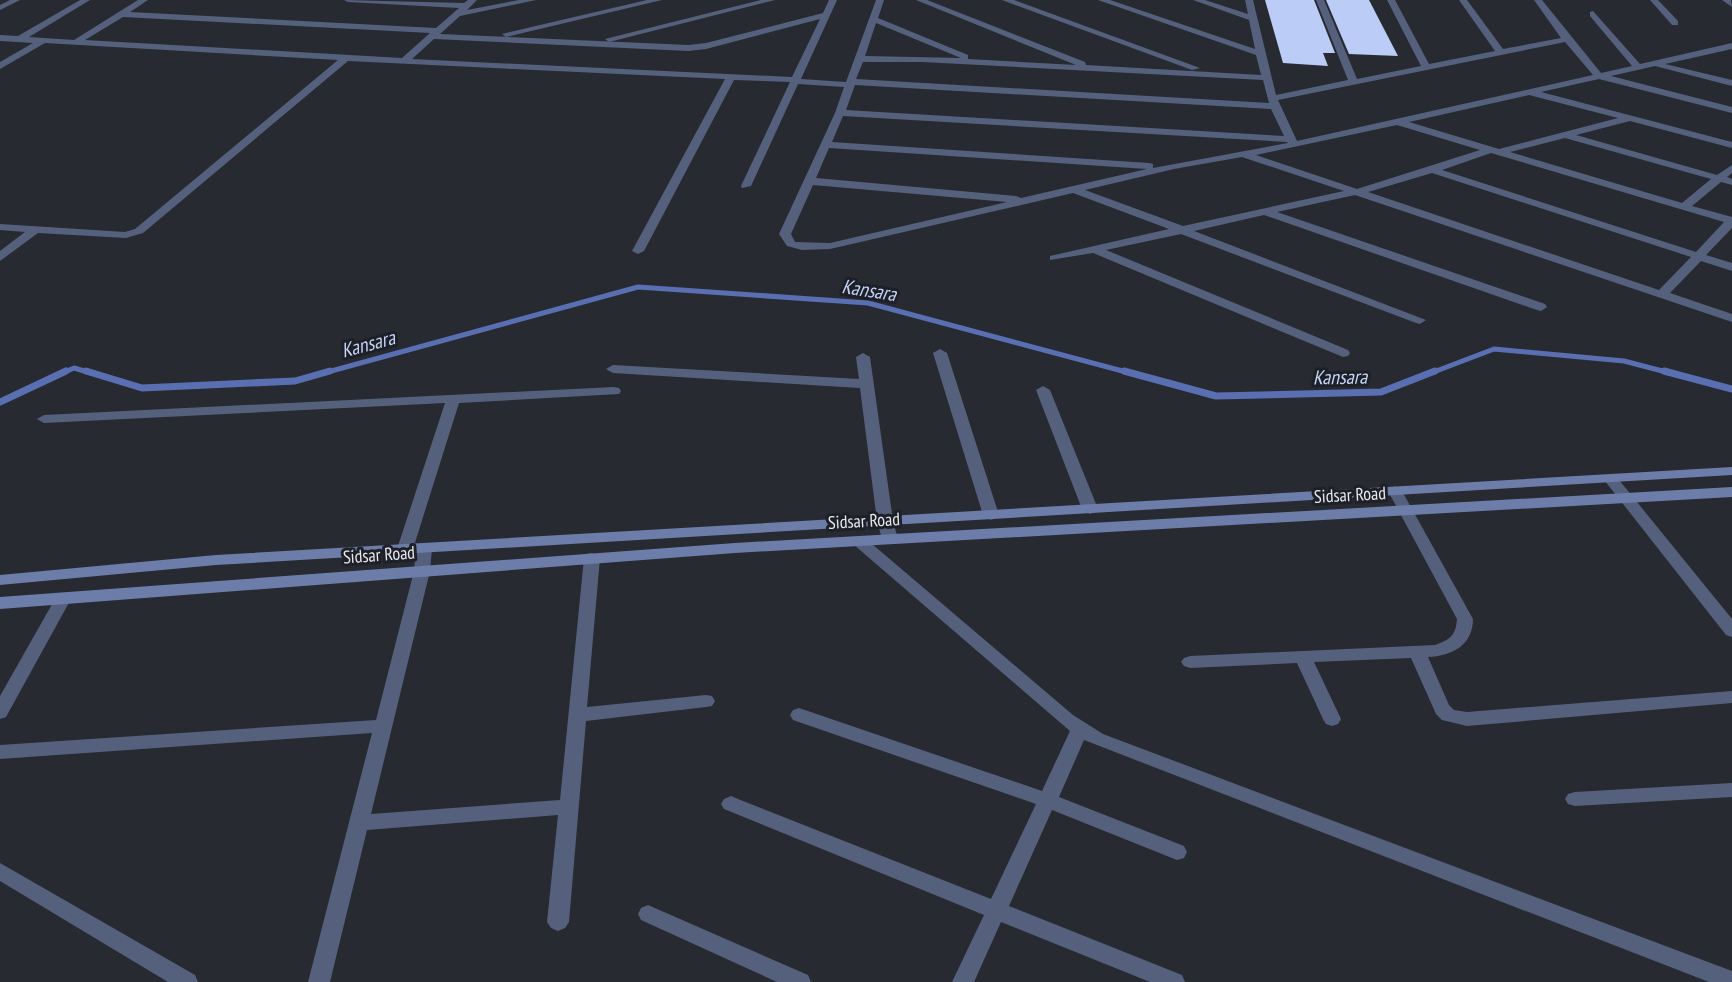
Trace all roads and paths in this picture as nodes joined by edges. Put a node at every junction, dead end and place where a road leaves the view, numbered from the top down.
1 (16, 0) edge
2 (86, 0) edge
3 (144, 0) edge
4 (348, 0) edge
5 (532, 0) edge
6 (658, 0) edge
7 (771, 0) edge
8 (833, 0) edge
9 (880, 0) edge
10 (920, 0) edge
11 (1006, 0) edge
12 (1102, 0) edge
13 (1197, 0) edge
14 (1248, 0) edge
15 (1320, 0) edge
16 (1391, 0) edge
17 (1463, 0) edge
18 (1538, 0) edge
19 (1654, 0) edge
20 (1726, 0) edge
21 (470, 3) edge
22 (1732, 5) edge
23 (0, 8) edge
24 (122, 14) junction
25 (457, 14) junction
26 (1593, 14) dead end
27 (825, 15) junction
28 (874, 19) junction
29 (1253, 19) junction
30 (1675, 23) dead end
31 (435, 33) junction
32 (0, 38) edge
33 (486, 38) junction
34 (20, 39) junction
35 (1567, 39) junction
36 (44, 40) junction
37 (76, 42) junction
38 (591, 43) junction
39 (1732, 46) edge
40 (1713, 51) junction
41 (1500, 52) junction
42 (1261, 54) junction
43 (1732, 55) edge
44 (348, 57) junction
45 (860, 59) junction
46 (404, 60) junction
47 (976, 62) junction
48 (1656, 64) junction
49 (0, 66) edge
50 (1426, 67) junction
51 (1093, 68) junction
52 (1638, 68) junction
53 (1213, 75) junction
54 (1599, 76) junction
55 (731, 77) junction
56 (1268, 78) junction
57 (795, 81) junction
58 (1353, 81) junction
59 (851, 83) junction
60 (1732, 83) edge
61 (1527, 91) junction
62 (1276, 102) junction
63 (1732, 110) edge
64 (840, 113) junction
65 (1630, 118) junction
66 (1396, 122) junction
67 (1565, 135) junction
68 (1293, 142) junction
69 (826, 145) junction
70 (1732, 145) edge
71 (1494, 151) junction
72 (1243, 154) junction
73 (1167, 168) junction
74 (1732, 168) edge
75 (1432, 170) junction
76 (1720, 178) junction
77 (809, 182) junction
78 (1732, 182) edge
79 (746, 186) dead end
80 (1073, 189) junction
81 (1360, 191) junction
82 (1029, 200) junction
83 (1683, 207) junction
84 (1265, 212) junction
85 (1732, 221) edge
86 (0, 227) edge
87 (36, 229) junction
88 (1181, 230) junction
89 (1093, 249) junction
90 (638, 251) dead end
91 (0, 257) edge
92 (1698, 257) junction
93 (1054, 258) dead end
94 (1732, 267) edge
95 (1662, 294) junction
96 (1541, 307) dead end
97 (1732, 318) edge
98 (1420, 320) dead end
99 (940, 353) dead end
100 (1343, 353) dead end
101 (863, 357) dead end
102 (613, 369) dead end
103 (867, 384) junction
104 (1043, 390) dead end
105 (614, 391) dead end
106 (454, 398) junction
107 (44, 419) dead end
108 (1732, 471) edge
109 (1610, 478) junction
110 (1395, 491) junction
111 (1732, 492) edge
112 (1627, 498) junction
113 (1090, 509) junction
114 (1406, 511) junction
115 (991, 515) junction
116 (885, 521) junction
117 (890, 539) junction
118 (859, 541) junction
119 (424, 548) junction
120 (405, 549) junction
121 (592, 558) junction
122 (422, 571) junction
123 (0, 580) edge
124 (63, 599) junction
125 (0, 603) edge
126 (1732, 631) edge
127 (1417, 652) junction
128 (1303, 657) junction
129 (1190, 662) dead end
130 (1732, 697) edge
131 (706, 701) dead end
132 (0, 712) edge
133 (578, 715) junction
134 (799, 715) dead end
135 (1332, 719) dead end
136 (383, 726) junction
137 (1080, 730) junction
138 (0, 752) edge
139 (1732, 790) edge
140 (1575, 799) dead end
141 (1047, 800) junction
142 (731, 804) dead end
143 (569, 807) junction
144 (359, 823) junction
145 (1177, 852) dead end
146 (0, 871) edge
147 (996, 911) junction
148 (648, 914) dead end
149 (558, 922) dead end
150 (1692, 974) edge
151 (1732, 981) edge
152 (187, 982) edge
153 (319, 982) edge
154 (801, 982) edge
155 (963, 982) edge
156 (1174, 982) edge

1 - 23 street
2 - 34 street
3 - 24 street
4 - 21 street
5 - 25 street
6 - 33 street
7 - 38 street
8 - 27 street
9 - 28 street
10 - 51 street
11 - 53 street
12 - 42 street
13 - 29 street
14 - 29 street
15 - 58 street
16 - 50 street
17 - 41 street
18 - 35 street
19 - 30 street
20 - 22 street
21 - 25 street
24 - 31 street
24 - 37 street
25 - 31 street
26 - 52 street
27 - 38 street
27 - 57 street
28 - 45 street
28 - 47 street
29 - 42 street
31 - 33 street
31 - 46 street
32 - 34 street
33 - 38 street
34 - 36 street
35 - 41 street
35 - 54 street
36 - 37 street
36 - 49 street
37 - 44 street
39 - 40 street
40 - 43 street
40 - 48 street
41 - 50 street
42 - 56 street
44 - 46 street
44 - 87 street
45 - 47 street
45 - 59 street
46 - 55 street
47 - 51 street
48 - 52 street
48 - 60 street
50 - 58 street
51 - 53 street
52 - 54 street
53 - 56 street
54 - 61 street
54 - 63 street
55 - 57 street
55 - 90 street
56 - 62 street
57 - 59 street
57 - 79 street
58 - 62 street
59 - 62 street
59 - 64 street
61 - 65 street
61 - 66 street
62 - 68 street
64 - 68 street
64 - 69 street
65 - 67 street
65 - 70 street
66 - 68 street
66 - 71 street
67 - 71 street
67 - 76 street
68 - 72 street
69 - 73 street
69 - 77 street
71 - 75 street
71 - 83 street
72 - 73 street
72 - 81 street
73 - 80 street
74 - 76 street
75 - 81 street
75 - 92 street
76 - 78 street
76 - 83 street
77 - 82 street
77 - 82 street
80 - 82 street
80 - 88 street
81 - 84 street
81 - 95 street
83 - 85 street
84 - 88 street
84 - 96 street
85 - 92 street
86 - 87 street
87 - 91 street
88 - 89 street
88 - 98 street
89 - 93 street
89 - 100 street
92 - 94 street
92 - 95 street
95 - 97 street
99 - 115 street
101 - 103 street
102 - 103 street
103 - 116 street
104 - 113 street
105 - 106 street
106 - 107 street
106 - 120 street
108 - 109 main road, Sidsar Road
109 - 110 main road, Sidsar Road
109 - 112 street
110 - 113 main road, Sidsar Road
110 - 114 street
111 - 112 main road, Sidsar Road
112 - 114 main road, Sidsar Road
112 - 126 street
113 - 115 main road, Sidsar Road
114 - 117 main road, Sidsar Road
114 - 127 street
115 - 116 main road, Sidsar Road
116 - 117 street
116 - 119 main road, Sidsar Road
117 - 118 main road, Sidsar Road
118 - 121 main road, Sidsar Road
118 - 137 street
119 - 120 main road, Sidsar Road
119 - 122 street
120 - 123 main road, Sidsar Road
121 - 122 main road, Sidsar Road
121 - 133 street
122 - 124 main road, Sidsar Road
122 - 136 street
124 - 125 main road, Sidsar Road
124 - 132 street
127 - 128 street
127 - 130 street
128 - 129 street
128 - 135 street
131 - 133 street
133 - 143 street
134 - 141 street
136 - 138 street
136 - 144 street
137 - 141 street
137 - 150 street
139 - 140 street
141 - 145 street
141 - 147 street
142 - 147 street
143 - 144 street
143 - 149 street
144 - 153 street
146 - 152 street
147 - 155 street
147 - 156 street
148 - 154 street
150 - 151 street

